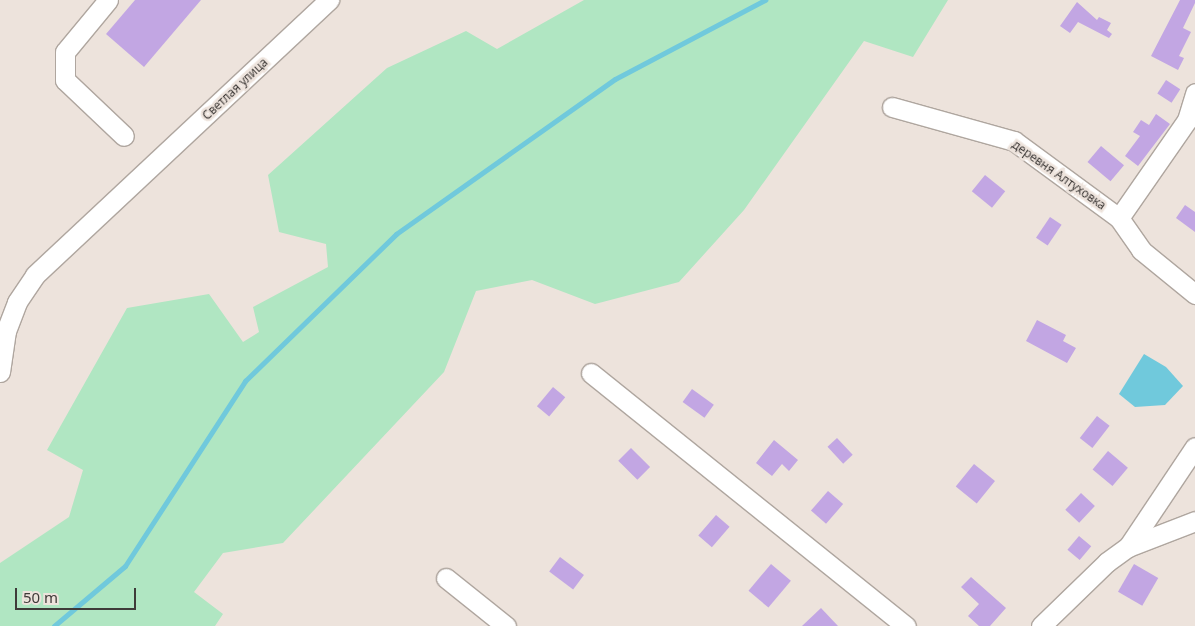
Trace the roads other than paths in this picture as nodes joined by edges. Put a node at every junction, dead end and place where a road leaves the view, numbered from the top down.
1 (108, 0) edge
2 (329, 0) edge
3 (1195, 93) edge
4 (892, 107) dead end
5 (124, 136) dead end
6 (1119, 218) junction
7 (1195, 294) edge
8 (0, 372) edge
9 (591, 373) dead end
10 (1195, 447) edge
11 (1195, 521) edge
12 (1128, 547) junction
13 (446, 578) dead end
14 (506, 626) edge
15 (906, 626) edge
16 (1041, 626) edge

1 - 5 street
2 - 8 street, Светлая улица
3 - 6 street
4 - 6 street, деревня Алтуховка
6 - 7 street, деревня Алтуховка
9 - 15 street
10 - 12 street
11 - 12 street
12 - 16 street
13 - 14 street

